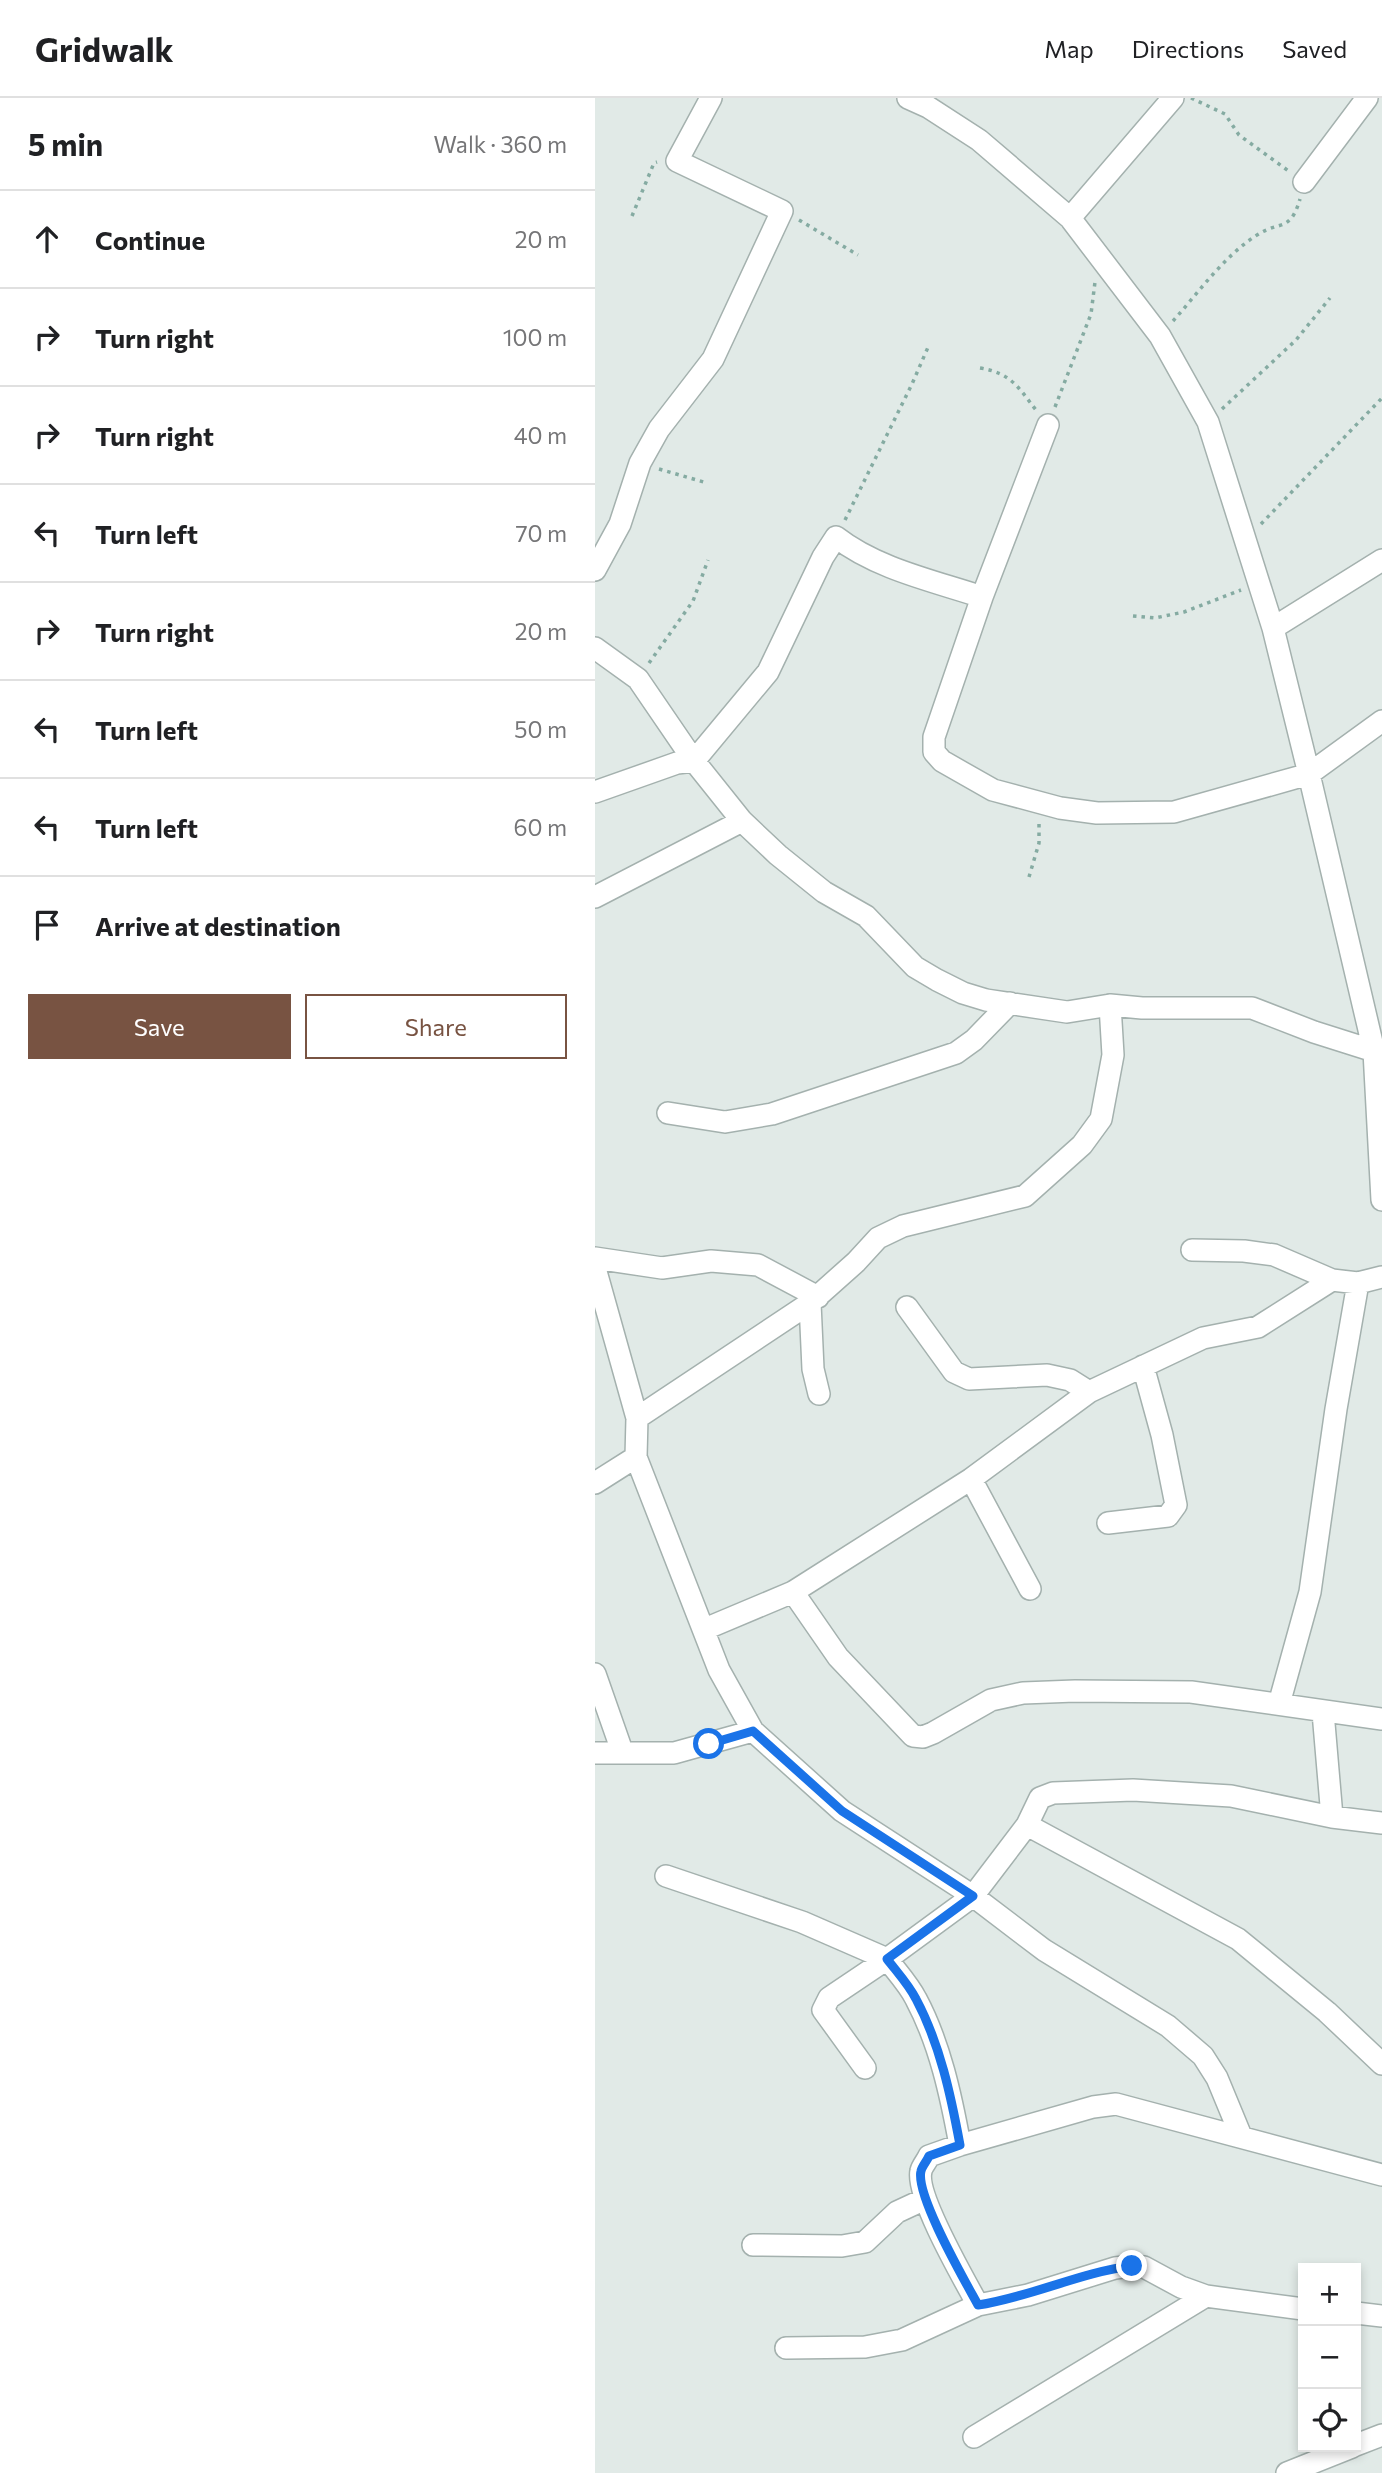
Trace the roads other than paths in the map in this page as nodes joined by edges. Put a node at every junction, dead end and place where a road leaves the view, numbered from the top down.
1 (711, 98) edge
2 (908, 98) edge
3 (1173, 98) edge
4 (1367, 98) edge
5 (929, 103) edge
6 (1304, 182) road end
7 (1070, 218) junction
8 (1048, 425) road end
9 (1382, 561) edge
10 (595, 570) edge
11 (982, 597) junction
12 (1273, 628) junction
13 (595, 648) edge
14 (1382, 721) edge
15 (694, 761) junction
16 (1309, 774) junction
17 (595, 792) edge
18 (743, 821) junction
19 (595, 897) edge
20 (1010, 1003) junction
21 (1110, 1005) junction
22 (1374, 1051) junction
23 (668, 1113) dead end
24 (1382, 1200) edge
25 (1192, 1250) dead end
26 (595, 1258) edge
27 (595, 1268) edge
28 (1382, 1278) edge
29 (1332, 1280) junction
30 (1358, 1283) junction
31 (814, 1300) junction
32 (907, 1307) dead end
33 (1143, 1366) junction
34 (1089, 1392) junction
35 (819, 1394) dead end
36 (636, 1418) junction
37 (636, 1457) junction
38 (971, 1479) junction
39 (595, 1483) edge
40 (1108, 1523) dead end
41 (1030, 1589) dead end
42 (793, 1592) junction
43 (705, 1629) junction
44 (595, 1674) edge
45 (1279, 1703) junction
46 (1323, 1712) junction
47 (1382, 1719) edge
48 (753, 1731) junction
49 (622, 1751) junction
50 (595, 1753) edge
51 (1332, 1817) junction
52 (1382, 1823) edge
53 (1027, 1825) junction
54 (666, 1877) dead end
55 (973, 1896) junction
56 (887, 1959) junction
57 (1382, 2064) edge
58 (866, 2068) dead end
59 (1241, 2136) junction
60 (960, 2145) junction
61 (1382, 2175) edge
62 (925, 2199) junction
63 (753, 2245) dead end
64 (1206, 2296) junction
65 (978, 2305) junction
66 (1298, 2308) edge
67 (1361, 2314) edge
68 (1382, 2316) edge
69 (786, 2348) dead end
70 (1382, 2435) edge
71 (974, 2437) dead end
72 (1361, 2443) edge
73 (1339, 2452) edge
74 (1287, 2473) edge

1 - 10 street
2 - 5 street
3 - 7 street
4 - 6 street
5 - 7 street
7 - 12 street
8 - 11 street
9 - 12 street
11 - 15 street
11 - 16 street
12 - 16 street
13 - 15 street
14 - 16 street
15 - 17 street
15 - 18 street
16 - 22 street
18 - 19 street
18 - 20 street
20 - 21 street
20 - 23 street
21 - 22 street
21 - 31 street
22 - 24 street
25 - 29 street
26 - 31 street
27 - 36 street
28 - 30 street
29 - 30 street
29 - 33 street
30 - 45 street
31 - 35 street
31 - 36 street
32 - 34 street
33 - 34 street
33 - 40 street
34 - 38 street
36 - 37 street
37 - 39 street
37 - 43 street
38 - 41 street
38 - 42 street
42 - 43 street
42 - 45 street
43 - 48 street
44 - 49 street
45 - 46 street
46 - 47 street
46 - 51 street
48 - 49 street
48 - 55 street
49 - 50 street
51 - 52 street
51 - 53 street
53 - 55 street
53 - 57 street
54 - 56 street
55 - 56 street
55 - 59 street
56 - 58 street
56 - 60 street
59 - 60 street
59 - 61 street
60 - 62 street
62 - 63 street
62 - 65 street
64 - 65 street
64 - 66 street
64 - 71 street
65 - 69 street
67 - 68 street
70 - 72 street
73 - 74 street

